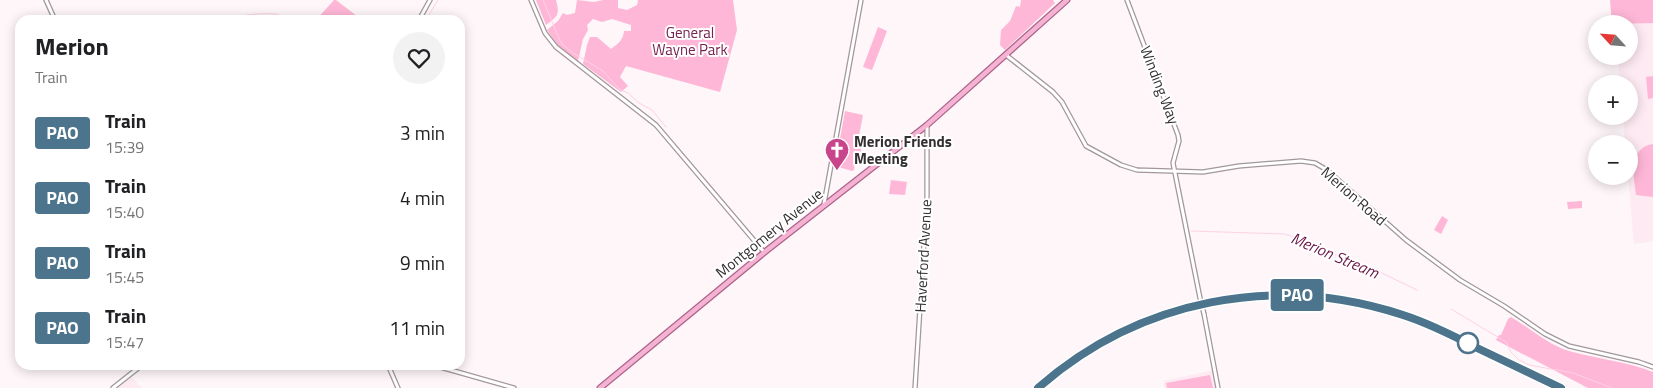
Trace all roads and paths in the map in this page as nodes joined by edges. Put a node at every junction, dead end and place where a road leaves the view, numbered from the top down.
1 (46, 0) edge
2 (430, 0) edge
3 (531, 0) edge
4 (860, 0) edge
5 (1067, 0) edge
6 (1127, 0) edge
7 (53, 15) edge
8 (422, 15) edge
9 (1006, 55) junction
10 (927, 125) junction
11 (1175, 172) junction
12 (824, 204) junction
13 (764, 252) junction
14 (1653, 367) edge
15 (136, 370) edge
16 (390, 370) edge
17 (451, 370) edge
18 (113, 388) edge
19 (398, 388) edge
20 (514, 388) edge
21 (600, 388) edge
22 (915, 388) edge
23 (1218, 388) edge

1 - 7 street
2 - 8 street
3 - 13 street
4 - 12 street
5 - 9 main road, Montgomery Avenue
6 - 11 street, Winding Way
9 - 10 main road, Montgomery Avenue
9 - 11 street, Merion Road
10 - 12 main road, Montgomery Avenue
10 - 22 street, Haverford Avenue
11 - 14 street, Merion Road
11 - 23 street, Winding Way, bridge
12 - 13 main road, Montgomery Avenue
13 - 21 main road, Montgomery Avenue
15 - 18 street
16 - 19 street
17 - 20 street

